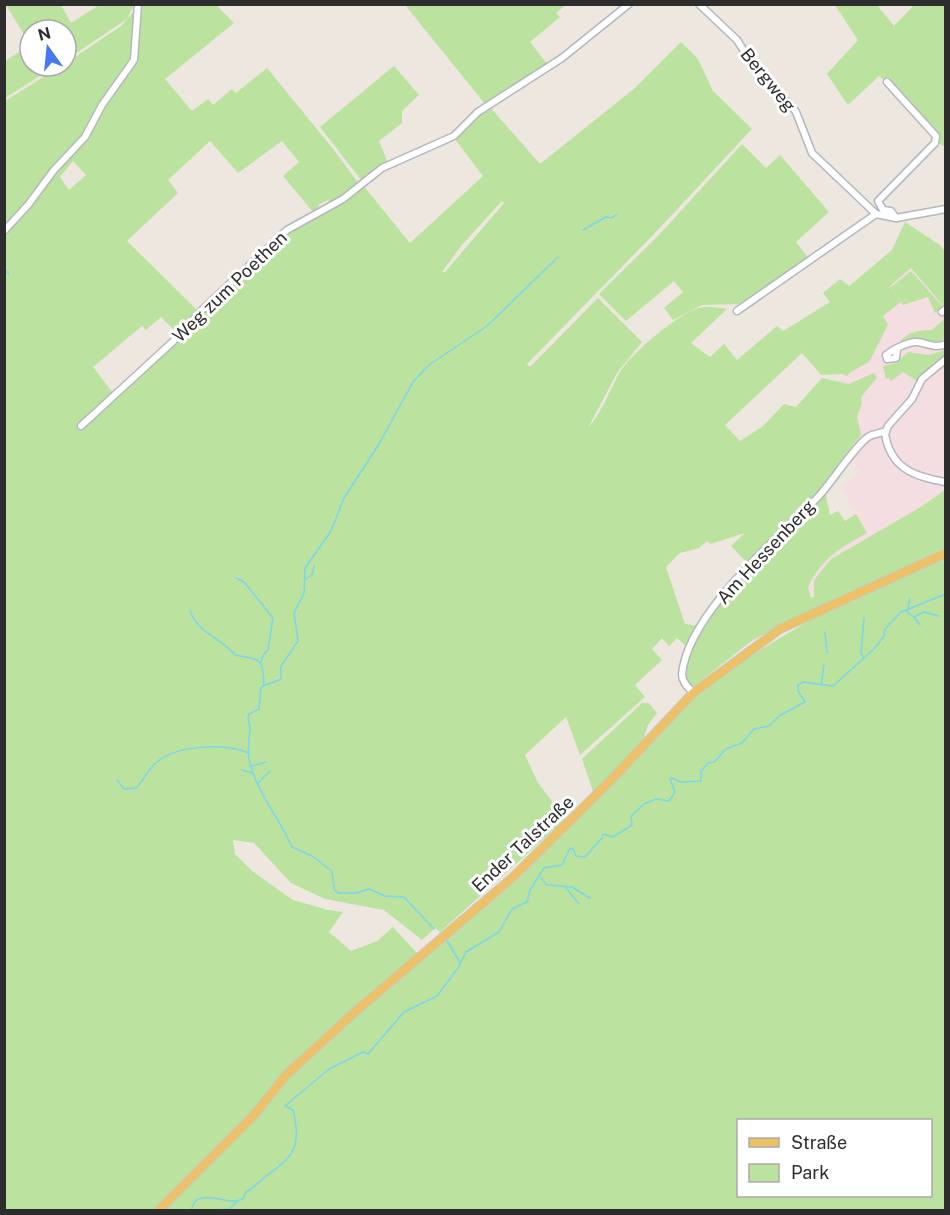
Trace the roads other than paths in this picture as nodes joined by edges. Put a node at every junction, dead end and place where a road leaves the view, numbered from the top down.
1 (138, 4) edge
2 (629, 4) edge
3 (699, 4) edge
4 (887, 82) dead end
5 (945, 209) edge
6 (876, 214) junction
7 (896, 218) junction
8 (4, 231) edge
9 (737, 311) dead end
10 (945, 343) edge
11 (897, 350) dead end
12 (945, 359) edge
13 (81, 426) dead end
14 (886, 431) junction
15 (945, 482) edge
16 (945, 553) edge
17 (693, 693) junction
18 (159, 1210) edge

1 - 8 street
2 - 13 street, Weg zum Poethen
3 - 6 street, Bergweg
4 - 7 street
5 - 7 street
6 - 7 street
6 - 9 street
10 - 11 street
12 - 14 street, Am Hessenberg
14 - 15 street
14 - 17 street, Am Hessenberg
16 - 17 main road, Ender Talstraße
17 - 18 main road, Ender Talstraße

